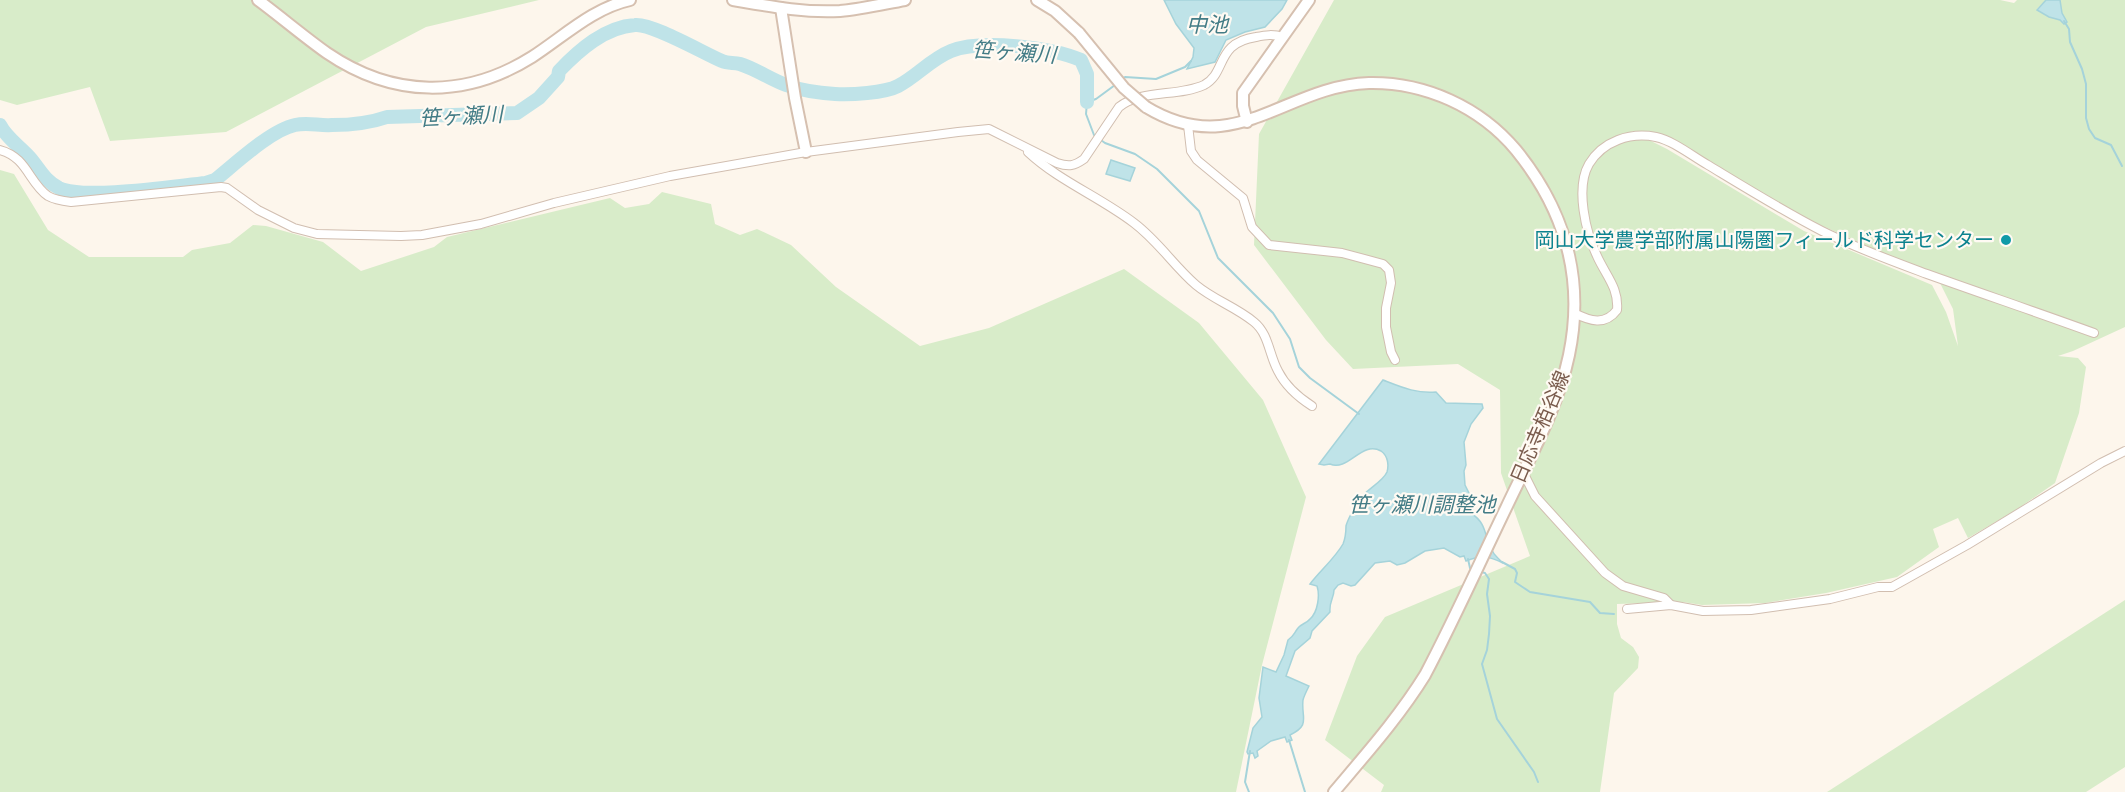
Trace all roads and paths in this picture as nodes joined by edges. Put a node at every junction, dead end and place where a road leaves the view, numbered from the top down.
1 (258, 0) edge
2 (630, 0) edge
3 (733, 0) edge
4 (905, 0) edge
5 (1037, 0) edge
6 (1310, 0) edge
7 (782, 8) junction
8 (1283, 37) junction
9 (1247, 122) junction
10 (1188, 125) junction
11 (1020, 144) junction
12 (0, 150) edge
13 (806, 152) junction
14 (1574, 313) junction
15 (2094, 333) dead end
16 (1395, 360) dead end
17 (1312, 406) dead end
18 (2125, 452) edge
19 (1523, 472) junction
20 (1671, 605) junction
21 (1627, 609) dead end
22 (1334, 792) edge

1 - 2 main road
3 - 7 main road
4 - 7 main road
5 - 10 main road, 日応寺栢谷線, bridge
6 - 8 main road
7 - 13 main road
8 - 9 main road
8 - 11 street
9 - 10 main road, 日応寺栢谷線
9 - 14 main road, 日応寺栢谷線
10 - 16 street
11 - 13 street
11 - 17 street
12 - 13 street
14 - 15 street
14 - 19 main road, 日応寺栢谷線
18 - 20 street
19 - 20 street
19 - 22 main road, 日応寺栢谷線
20 - 21 street

